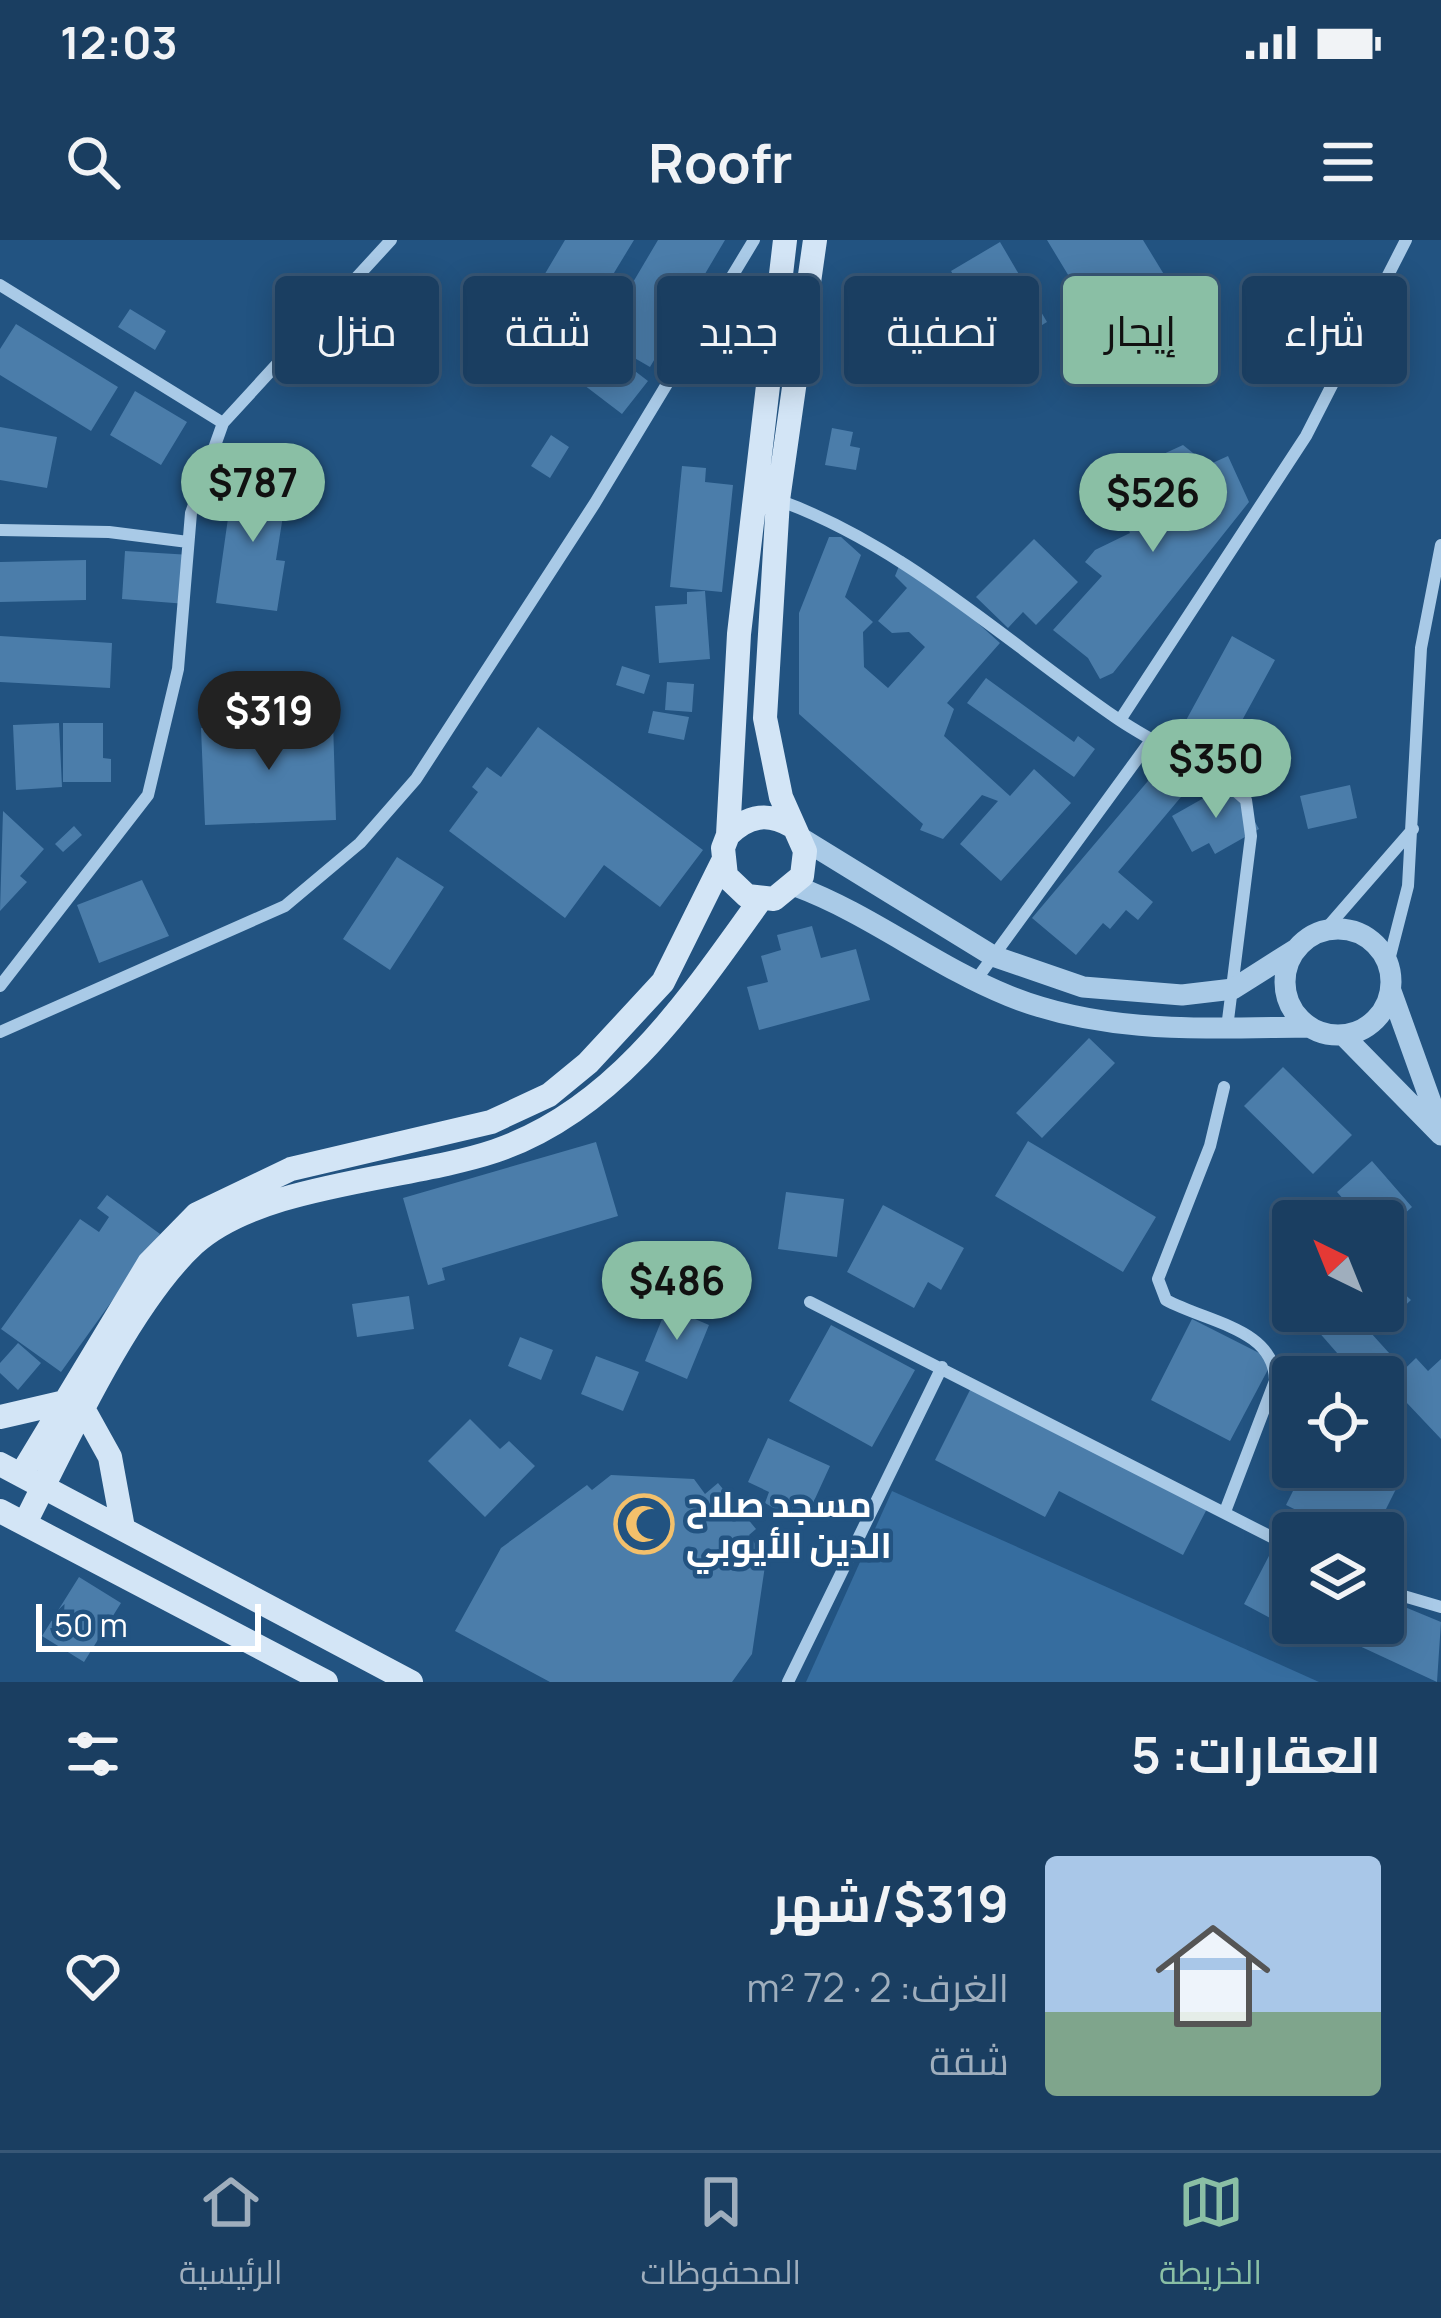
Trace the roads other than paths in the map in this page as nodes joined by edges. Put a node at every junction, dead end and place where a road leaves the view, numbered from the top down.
1 (391, 240) edge
2 (754, 240) edge
3 (784, 240) edge
4 (815, 240) edge
5 (1406, 240) edge
6 (0, 285) edge
7 (224, 424) junction
8 (778, 500) junction
9 (0, 530) edge
10 (188, 542) junction
11 (1441, 545) edge
12 (1120, 721) junction
13 (1151, 740) junction
14 (1414, 828) junction
15 (796, 832) junction
16 (728, 835) junction
17 (722, 862) junction
18 (795, 886) junction
19 (761, 899) junction
20 (1325, 930) junction
21 (1296, 949) junction
22 (993, 956) junction
23 (1388, 964) junction
24 (976, 980) junction
25 (0, 986) edge
26 (1233, 989) junction
27 (1391, 991) junction
28 (1310, 1027) junction
29 (1227, 1028) junction
30 (0, 1033) edge
31 (1343, 1035) junction
32 (1224, 1087) dead end
33 (1441, 1132) edge
34 (810, 1302) dead end
35 (942, 1367) junction
36 (75, 1407) junction
37 (0, 1417) edge
38 (23, 1476) edge
39 (1226, 1510) junction
40 (9, 1515) edge
41 (123, 1528) junction
42 (1272, 1536) edge
43 (1404, 1596) edge
44 (1441, 1607) edge
45 (326, 1682) edge
46 (411, 1682) edge
47 (788, 1682) edge

1 - 7 street
2 - 30 street
3 - 16 main road
4 - 8 main road
5 - 12 street
6 - 7 street
7 - 10 street
8 - 12 street
8 - 15 main road
9 - 10 street
10 - 25 street
11 - 14 street
12 - 13 street
13 - 22 street
13 - 26 street
14 - 20 street
14 - 23 street
15 - 16 main road
15 - 18 main road
15 - 22 street
16 - 17 main road
17 - 19 main road
17 - 36 main road
18 - 19 main road
18 - 24 street
19 - 36 main road
20 - 21 street
20 - 23 street
21 - 26 street
21 - 28 street
22 - 24 street
22 - 26 street
23 - 27 street
24 - 29 street
26 - 29 street
27 - 31 street
27 - 33 street
28 - 29 street
28 - 31 street
31 - 33 street
32 - 39 street
34 - 35 street
35 - 39 street
35 - 47 street
36 - 37 main road
36 - 38 main road
36 - 41 main road
38 - 40 main road
38 - 41 main road
39 - 42 street
40 - 45 main road
41 - 46 main road
43 - 44 street

